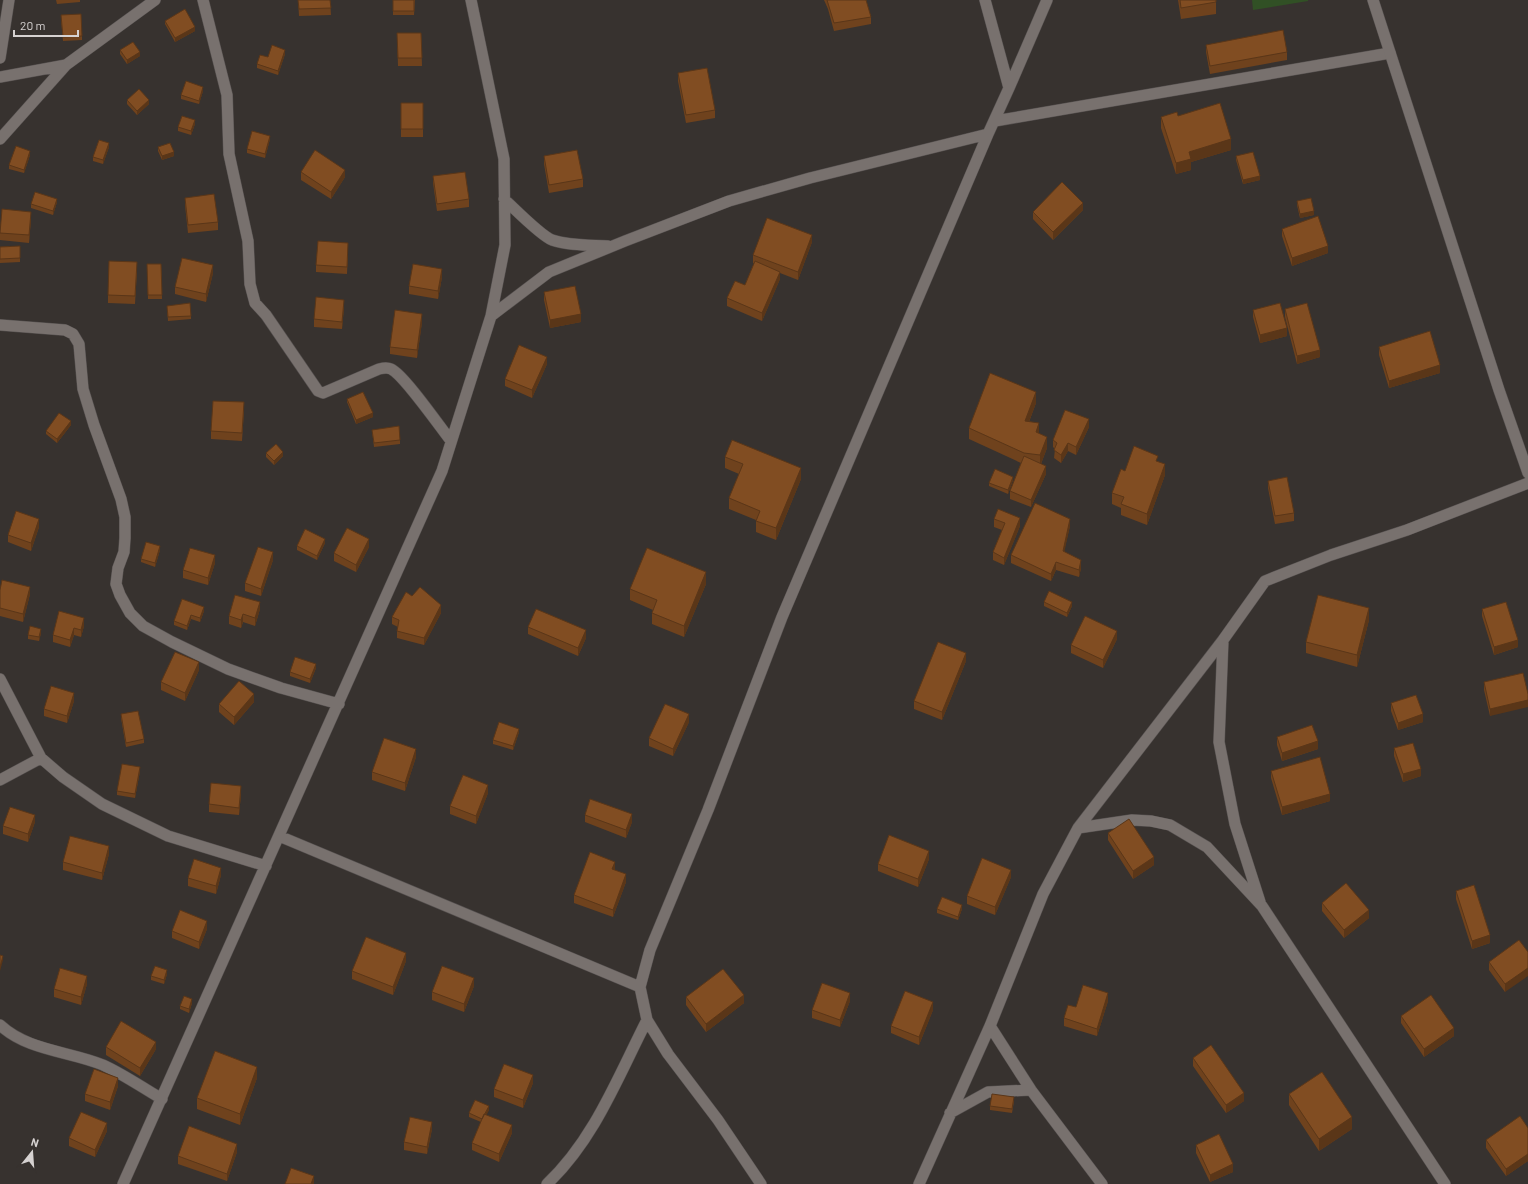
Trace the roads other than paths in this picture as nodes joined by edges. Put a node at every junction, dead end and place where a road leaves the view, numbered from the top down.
1 (9, 0) edge
2 (155, 0) edge
3 (203, 0) edge
4 (471, 0) edge
5 (985, 0) edge
6 (1047, 0) edge
7 (1373, 0) edge
8 (1390, 53) junction
9 (0, 58) edge
10 (66, 65) junction
11 (0, 77) edge
12 (1009, 88) junction
13 (994, 120) junction
14 (988, 134) junction
15 (0, 139) edge
16 (504, 199) junction
17 (614, 246) junction
18 (491, 316) junction
19 (0, 325) edge
20 (451, 441) junction
21 (1528, 473) edge
22 (1528, 484) edge
23 (1223, 640) junction
24 (0, 679) edge
25 (338, 704) junction
26 (41, 758) junction
27 (0, 780) edge
28 (1078, 828) junction
29 (279, 836) junction
30 (266, 866) junction
31 (1262, 906) junction
32 (640, 987) junction
33 (647, 1020) junction
34 (0, 1025) edge
35 (990, 1026) junction
36 (1031, 1090) junction
37 (162, 1099) junction
38 (950, 1113) junction
39 (123, 1184) edge
40 (547, 1184) edge
41 (761, 1184) edge
42 (919, 1184) edge
43 (1102, 1184) edge
44 (1445, 1184) edge

1 - 9 street
2 - 10 street
3 - 20 street
4 - 16 street
5 - 12 street
6 - 12 street
7 - 8 street
8 - 13 street
8 - 21 street
10 - 11 street
10 - 15 street
12 - 13 street
13 - 14 street
14 - 17 street
14 - 32 street
16 - 17 street
16 - 18 street
17 - 18 street
18 - 20 street
19 - 25 street
20 - 25 street
22 - 23 street
23 - 28 street
23 - 31 street
24 - 26 street
25 - 29 street
26 - 27 street
26 - 30 street
28 - 31 street
28 - 35 street
29 - 30 street
29 - 32 street
30 - 37 street
31 - 44 street
32 - 33 street
33 - 40 street
33 - 41 street
34 - 37 street
35 - 36 street
35 - 38 street
36 - 38 street
36 - 43 street
37 - 39 street
38 - 42 street

